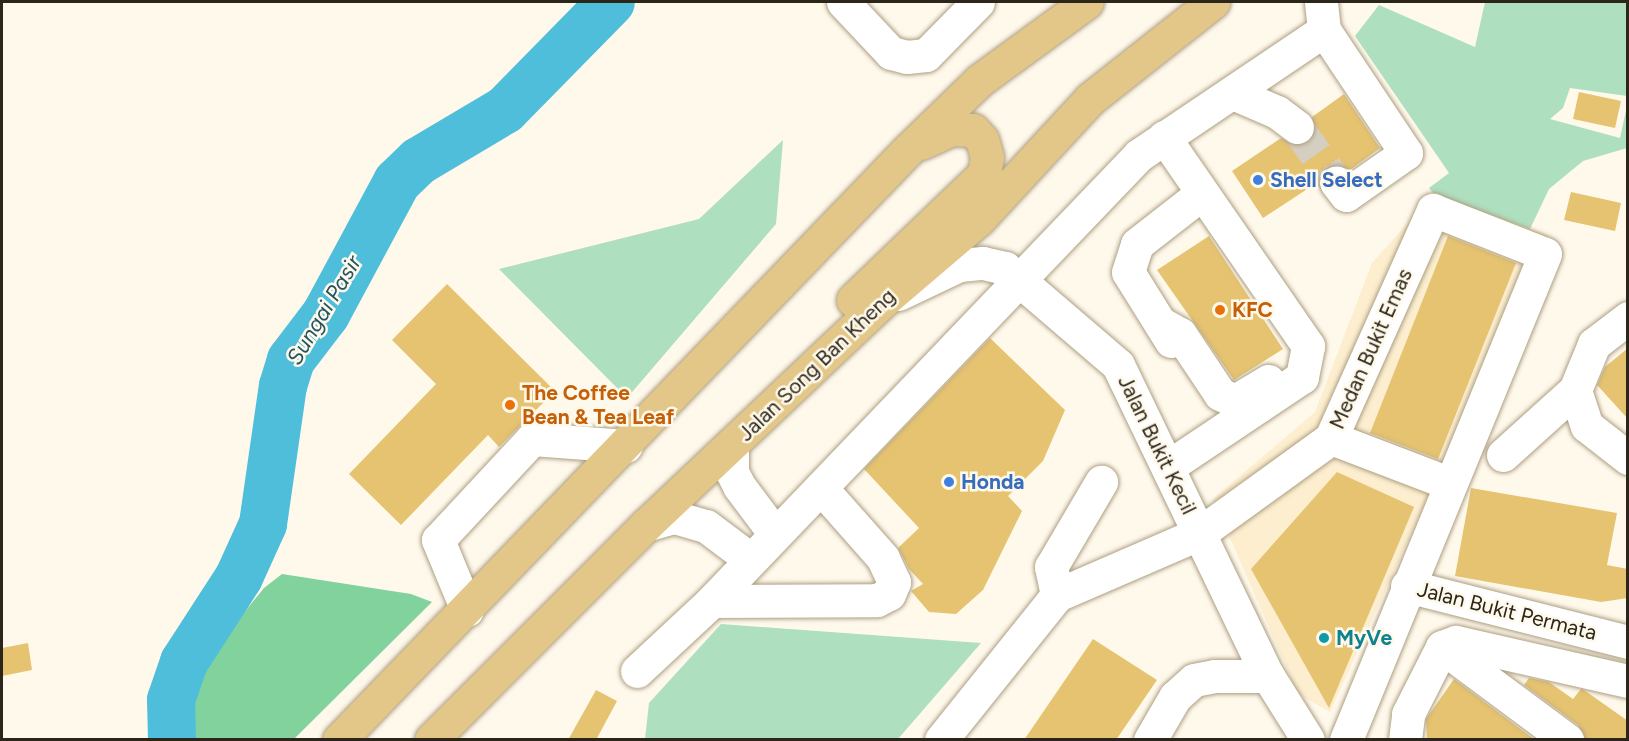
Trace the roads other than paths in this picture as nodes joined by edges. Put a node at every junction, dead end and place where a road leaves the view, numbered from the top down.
1 (843, 2) edge
2 (978, 2) edge
3 (1087, 2) edge
4 (1214, 2) edge
5 (1323, 16) edge
6 (1233, 93) junction
7 (1297, 127) tunnel mouth
8 (1164, 137) junction
9 (909, 148) junction
10 (1336, 182) tunnel mouth
11 (1201, 194) junction
12 (1018, 279) junction
13 (883, 301) junction
14 (1628, 318) edge
15 (1160, 323) junction
16 (1575, 390) junction
17 (1226, 428) junction
18 (1331, 438) junction
19 (626, 446) junction
20 (732, 446) junction
21 (1503, 455) dead end
22 (1628, 458) edge
23 (1169, 466) junction
24 (699, 477) junction
25 (1101, 482) dead end
26 (1449, 483) junction
27 (821, 488) junction
28 (646, 525) junction
29 (1200, 533) junction
30 (775, 534) junction
31 (750, 559) junction
32 (1407, 586) junction
33 (1057, 596) junction
34 (712, 601) junction
35 (467, 610) junction
36 (1628, 642) edge
37 (1442, 647) junction
38 (637, 671) dead end
39 (1268, 676) junction
40 (1628, 681) edge
41 (339, 740) edge
42 (431, 740) edge
43 (941, 740) edge
44 (1150, 740) edge
45 (1308, 740) edge
46 (1346, 740) edge
47 (1405, 740) edge
48 (1566, 740) edge

1 - 2 street
3 - 9 main road
4 - 13 main road, Jalan Song Ban Kheng
5 - 6 street
5 - 10 street
6 - 7 street
6 - 8 street
8 - 11 street
8 - 12 street
9 - 19 main road
9 - 24 main road
11 - 15 street
11 - 15 street
11 - 17 street
12 - 13 street, Jalan Bukit Kecil
12 - 23 street, Jalan Bukit Kecil
12 - 27 street
13 - 20 main road, Jalan Song Ban Kheng
14 - 16 street
15 - 17 street
16 - 21 street
16 - 22 street
17 - 23 street
18 - 26 street
18 - 26 street, Medan Bukit Emas
18 - 29 street, Medan Bukit Emas
19 - 35 main road
19 - 35 street
20 - 24 main road, Jalan Song Ban Kheng
20 - 30 street
23 - 29 street, Jalan Bukit Kecil
24 - 28 main road, Jalan Song Ban Kheng
25 - 33 street
26 - 32 street
27 - 30 street
27 - 34 street
28 - 31 street
28 - 42 main road, Jalan Song Ban Kheng
29 - 33 street, Medan Bukit Emas
29 - 39 street, Jalan Bukit Kecil
30 - 31 street
31 - 34 street
32 - 36 street, Jalan Bukit Permata
32 - 46 street, Jalan Bukit Permata
33 - 43 street
34 - 38 street
35 - 41 main road
37 - 40 street
37 - 47 street
37 - 48 street
39 - 44 street
39 - 45 street, Jalan Bukit Kecil

